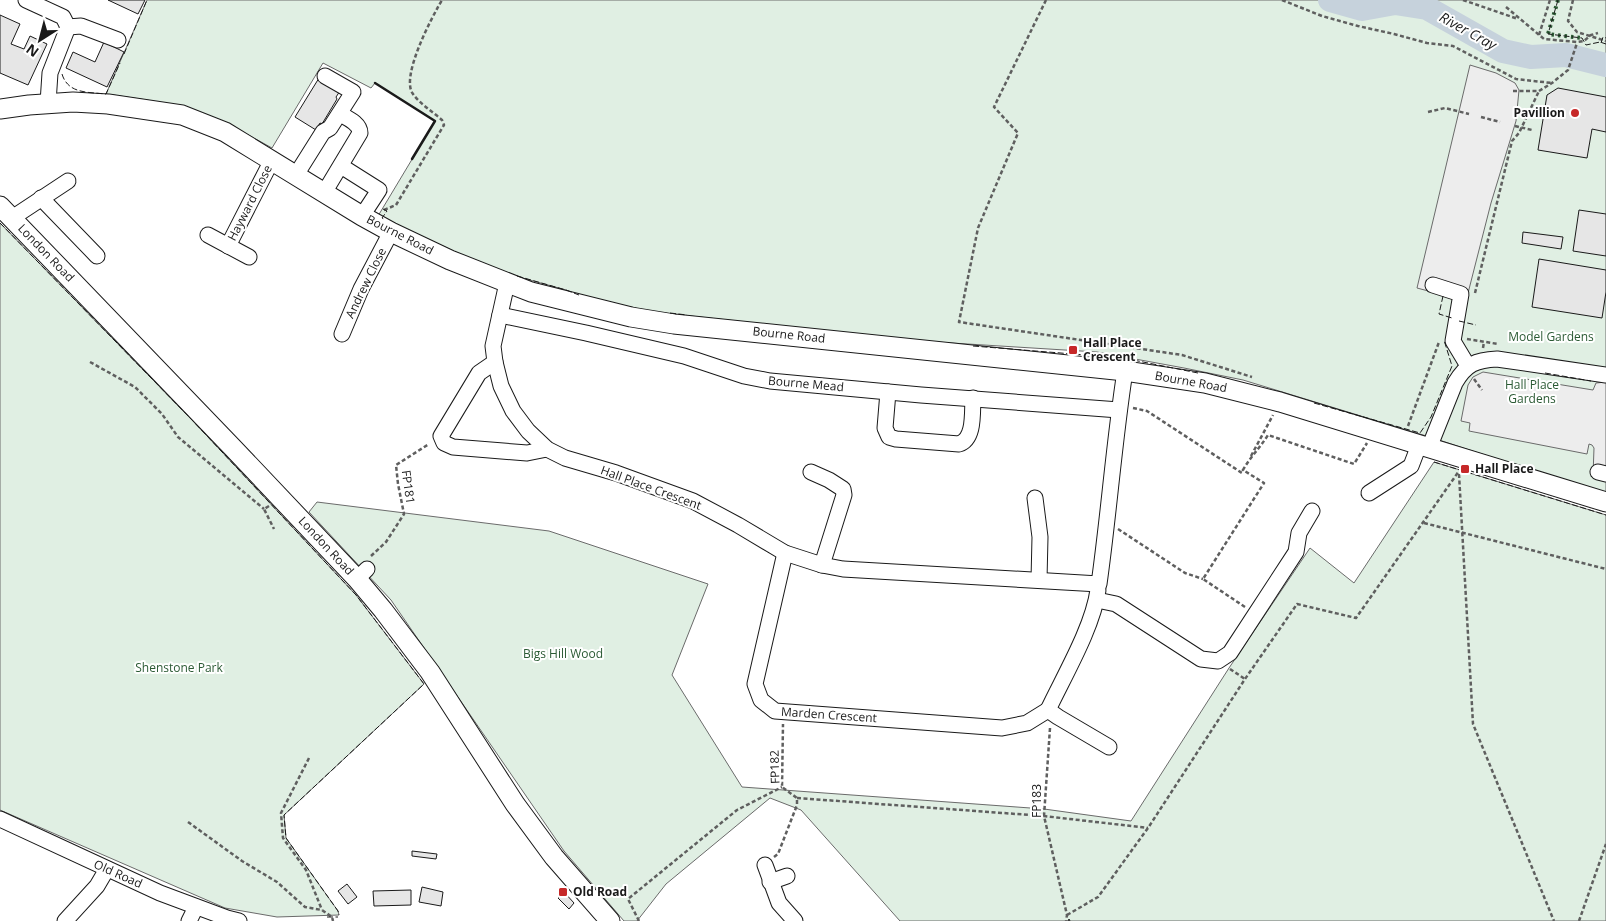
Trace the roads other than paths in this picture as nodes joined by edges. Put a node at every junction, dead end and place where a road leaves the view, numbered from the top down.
1 (26, 0) edge
2 (68, 27) junction
3 (118, 40) dead end
4 (325, 76) dead end
5 (48, 103) junction
6 (0, 109) edge
7 (340, 114) junction
8 (272, 160) junction
9 (341, 166) junction
10 (296, 176) junction
11 (68, 181) dead end
12 (324, 193) junction
13 (41, 198) junction
14 (6, 212) edge
15 (362, 216) junction
16 (390, 232) junction
17 (208, 235) dead end
18 (228, 246) junction
19 (97, 256) dead end
20 (249, 256) dead end
21 (507, 283) junction
22 (1433, 285) dead end
23 (500, 315) junction
24 (342, 334) dead end
25 (495, 362) junction
26 (1468, 366) junction
27 (1125, 371) junction
28 (1606, 375) edge
29 (888, 392) junction
30 (973, 398) junction
31 (1119, 407) junction
32 (1424, 447) junction
33 (547, 449) junction
34 (812, 472) dead end
35 (1369, 493) dead end
36 (1035, 498) dead end
37 (1606, 502) edge
38 (1312, 511) dead end
39 (785, 553) junction
40 (822, 565) junction
41 (1039, 580) junction
42 (1100, 584) junction
43 (1097, 600) junction
44 (1048, 710) junction
45 (1109, 747) dead end
46 (0, 820) edge
47 (765, 865) road end
48 (107, 869) junction
49 (787, 876) dead end
50 (770, 882) junction
51 (196, 907) junction
52 (66, 921) edge
53 (189, 921) edge
54 (239, 921) edge
55 (610, 921) edge
56 (795, 921) edge

1 - 2 street
2 - 3 street
2 - 5 street
4 - 7 street
5 - 6 main road, Bourne Road
5 - 8 main road, Bourne Road
7 - 9 street
7 - 10 street
8 - 10 main road, Bourne Road
8 - 18 street, Hayward Close
9 - 12 street
9 - 15 street
10 - 12 main road, Bourne Road
11 - 13 street
12 - 15 main road, Bourne Road
13 - 14 street
13 - 19 street
14 - 55 main road, London Road
15 - 16 main road, Bourne Road
16 - 21 main road, Bourne Road
16 - 24 street, Andrew Close
17 - 18 street, Hayward Close
18 - 20 street, Hayward Close
21 - 23 street, Hall Place Crescent
21 - 27 main road, Bourne Road
22 - 26 street
23 - 25 street, Hall Place Crescent
23 - 29 street, Bourne Mead
25 - 33 street, Hall Place Crescent
25 - 33 street
26 - 28 street
26 - 32 street
27 - 31 street
27 - 32 main road, Bourne Road
29 - 30 street, Bourne Mead
29 - 30 street
30 - 31 street, Bourne Mead
31 - 42 street
32 - 35 street
32 - 37 main road, Bourne Road
33 - 39 street, Hall Place Crescent
34 - 40 street
36 - 41 street
38 - 43 street
39 - 40 street, Hall Place Crescent
39 - 44 street, Marden Crescent
40 - 41 street, Hall Place Crescent
41 - 42 street, Hall Place Crescent
42 - 43 street
43 - 44 street
44 - 45 street
46 - 48 street, Old Road
47 - 50 street
48 - 51 street, Old Road
48 - 52 street
49 - 50 street
50 - 56 street
51 - 53 street
51 - 54 street, Old Road

